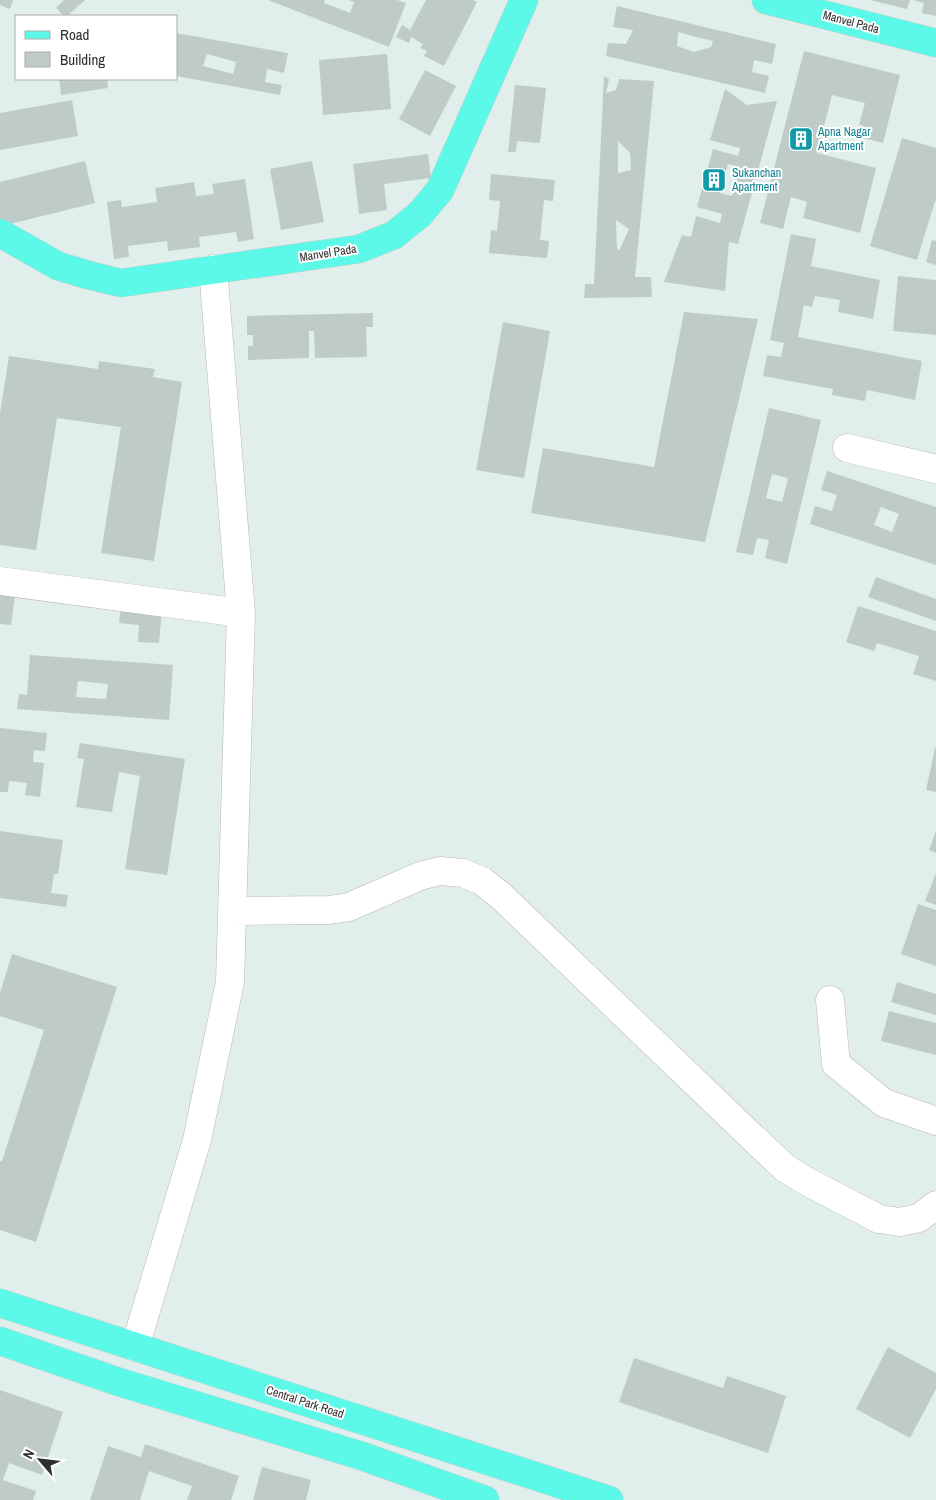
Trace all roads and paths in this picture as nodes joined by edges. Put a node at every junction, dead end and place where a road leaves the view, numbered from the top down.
1 (524, 0) edge
2 (766, 0) edge
3 (936, 43) edge
4 (0, 233) edge
5 (214, 269) junction
6 (847, 448) dead end
7 (936, 469) edge
8 (0, 581) edge
9 (241, 613) junction
10 (232, 911) junction
11 (830, 1000) dead end
12 (936, 1121) edge
13 (936, 1205) edge
14 (0, 1303) edge
15 (0, 1341) edge
16 (135, 1347) junction
17 (119, 1382) junction
18 (485, 1500) edge
19 (609, 1500) edge

1 - 5 main road, Manvel Pada
2 - 3 main road, Manvel Pada
4 - 5 main road, Manvel Pada
5 - 9 street
6 - 7 street
8 - 9 street
9 - 10 street
10 - 13 street
10 - 16 street
11 - 12 street
14 - 16 main road, Central Park Road
15 - 17 main road
16 - 17 main road
16 - 19 main road, Central Park Road
17 - 18 main road

